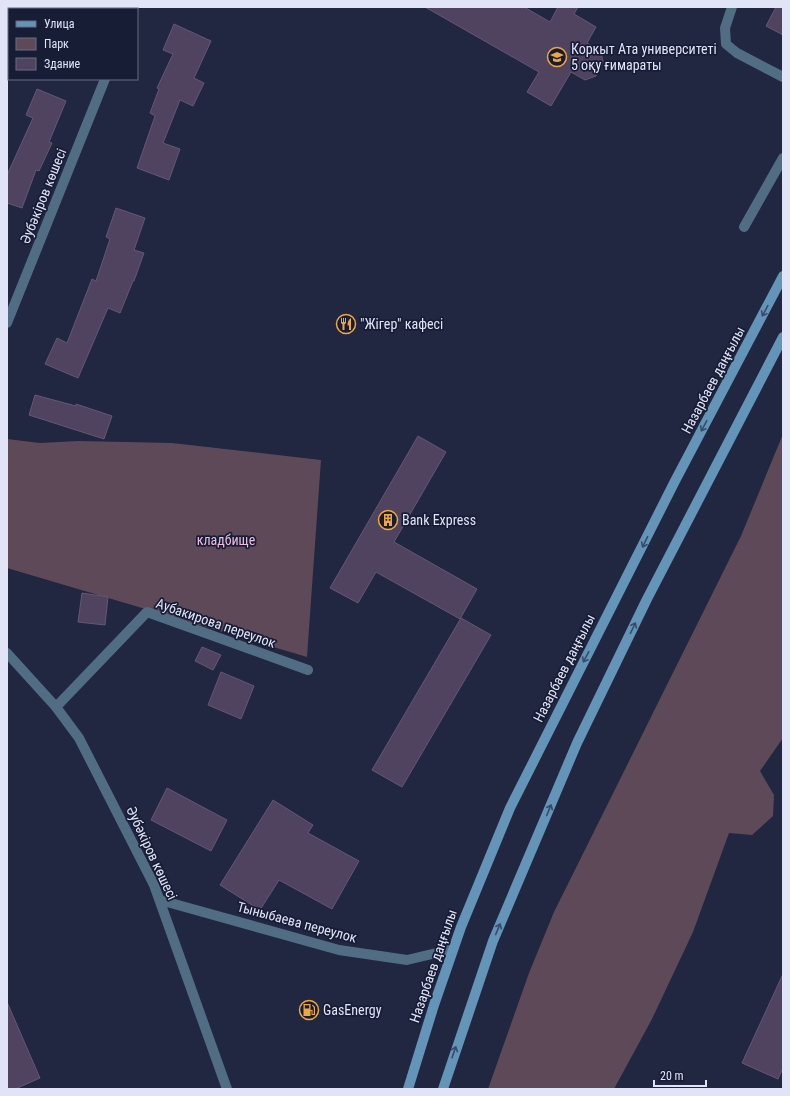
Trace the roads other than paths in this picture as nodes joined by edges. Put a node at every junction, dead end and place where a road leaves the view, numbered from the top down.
1 (732, 7) edge
2 (783, 77) edge
3 (105, 80) edge
4 (783, 158) edge
5 (744, 227) dead end
6 (783, 276) edge
7 (7, 323) edge
8 (783, 337) edge
9 (7, 653) edge
10 (308, 670) dead end
11 (56, 707) junction
12 (160, 900) junction
13 (453, 950) junction
14 (227, 1089) edge
15 (408, 1089) edge
16 (443, 1089) edge

1 - 2 street
3 - 7 street, Әубәкіров көшесі
4 - 5 street
6 -> 13 main road, Назарбаев даңғылы
16 -> 8 main road
9 - 11 street, Әубәкіров көшесі
10 - 11 street, Аубакирова переулок
11 - 12 street, Әубәкіров көшесі
12 - 13 street, Тыныбаева переулок
12 - 14 street, Әубәкіров көшесі
13 - 15 main road, Назарбаев даңғылы

